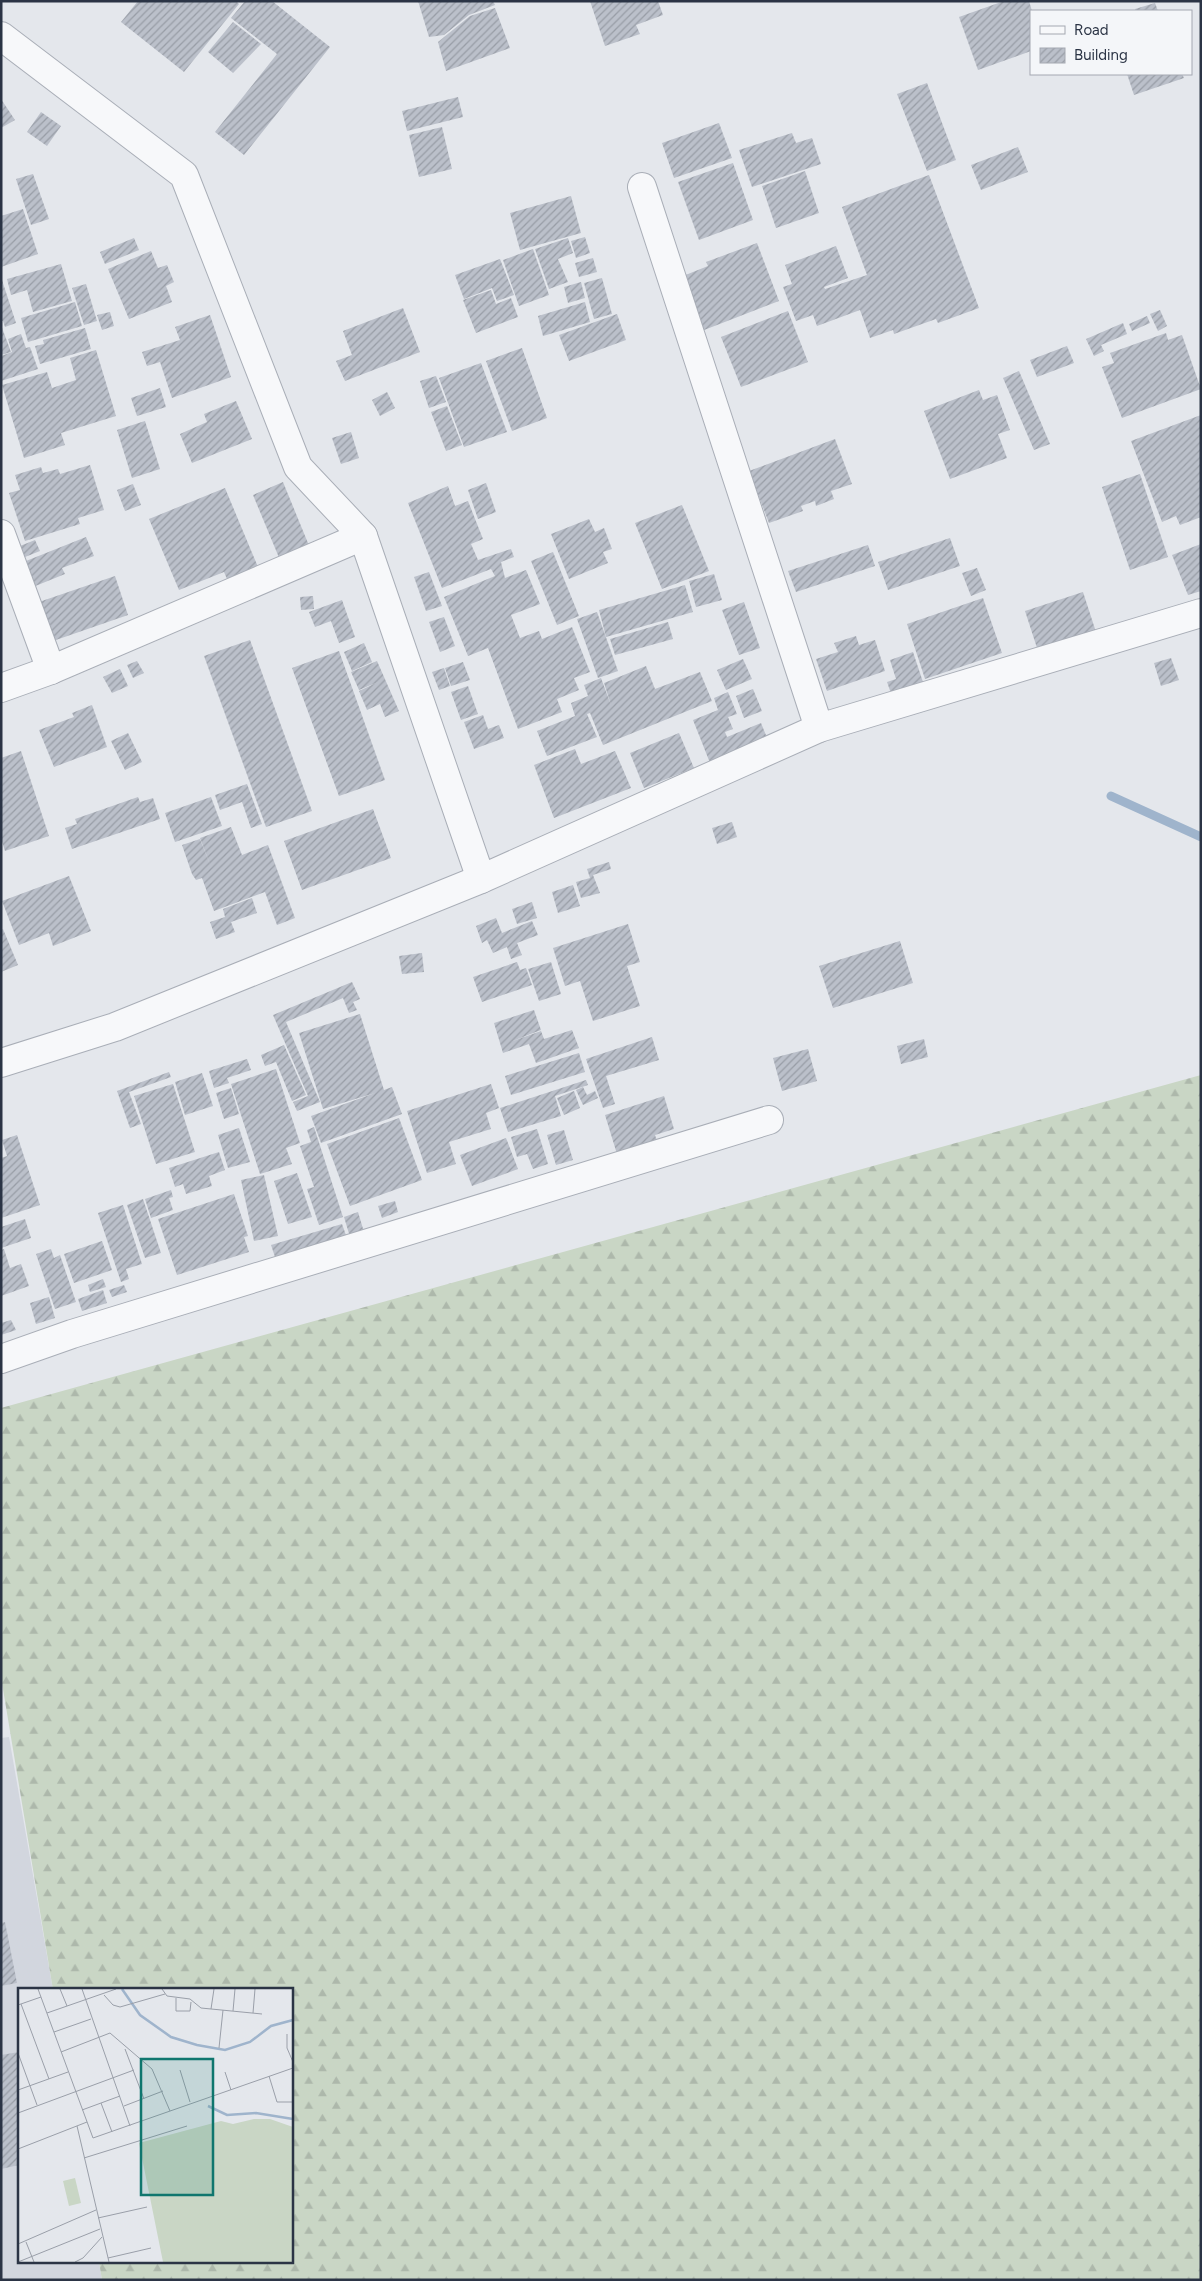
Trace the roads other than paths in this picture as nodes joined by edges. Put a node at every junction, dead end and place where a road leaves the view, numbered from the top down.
1 (1, 36) edge
2 (642, 187) dead end
3 (1, 534) edge
4 (363, 536) junction
5 (1201, 613) edge
6 (51, 670) junction
7 (1, 688) edge
8 (820, 728) junction
9 (481, 879) junction
10 (1, 1062) edge
11 (769, 1120) dead end
12 (1, 1359) edge

1 - 4 street
2 - 8 street
3 - 6 street
4 - 6 street
4 - 9 street
5 - 8 street
6 - 7 street
8 - 9 street
9 - 10 street
11 - 12 street

